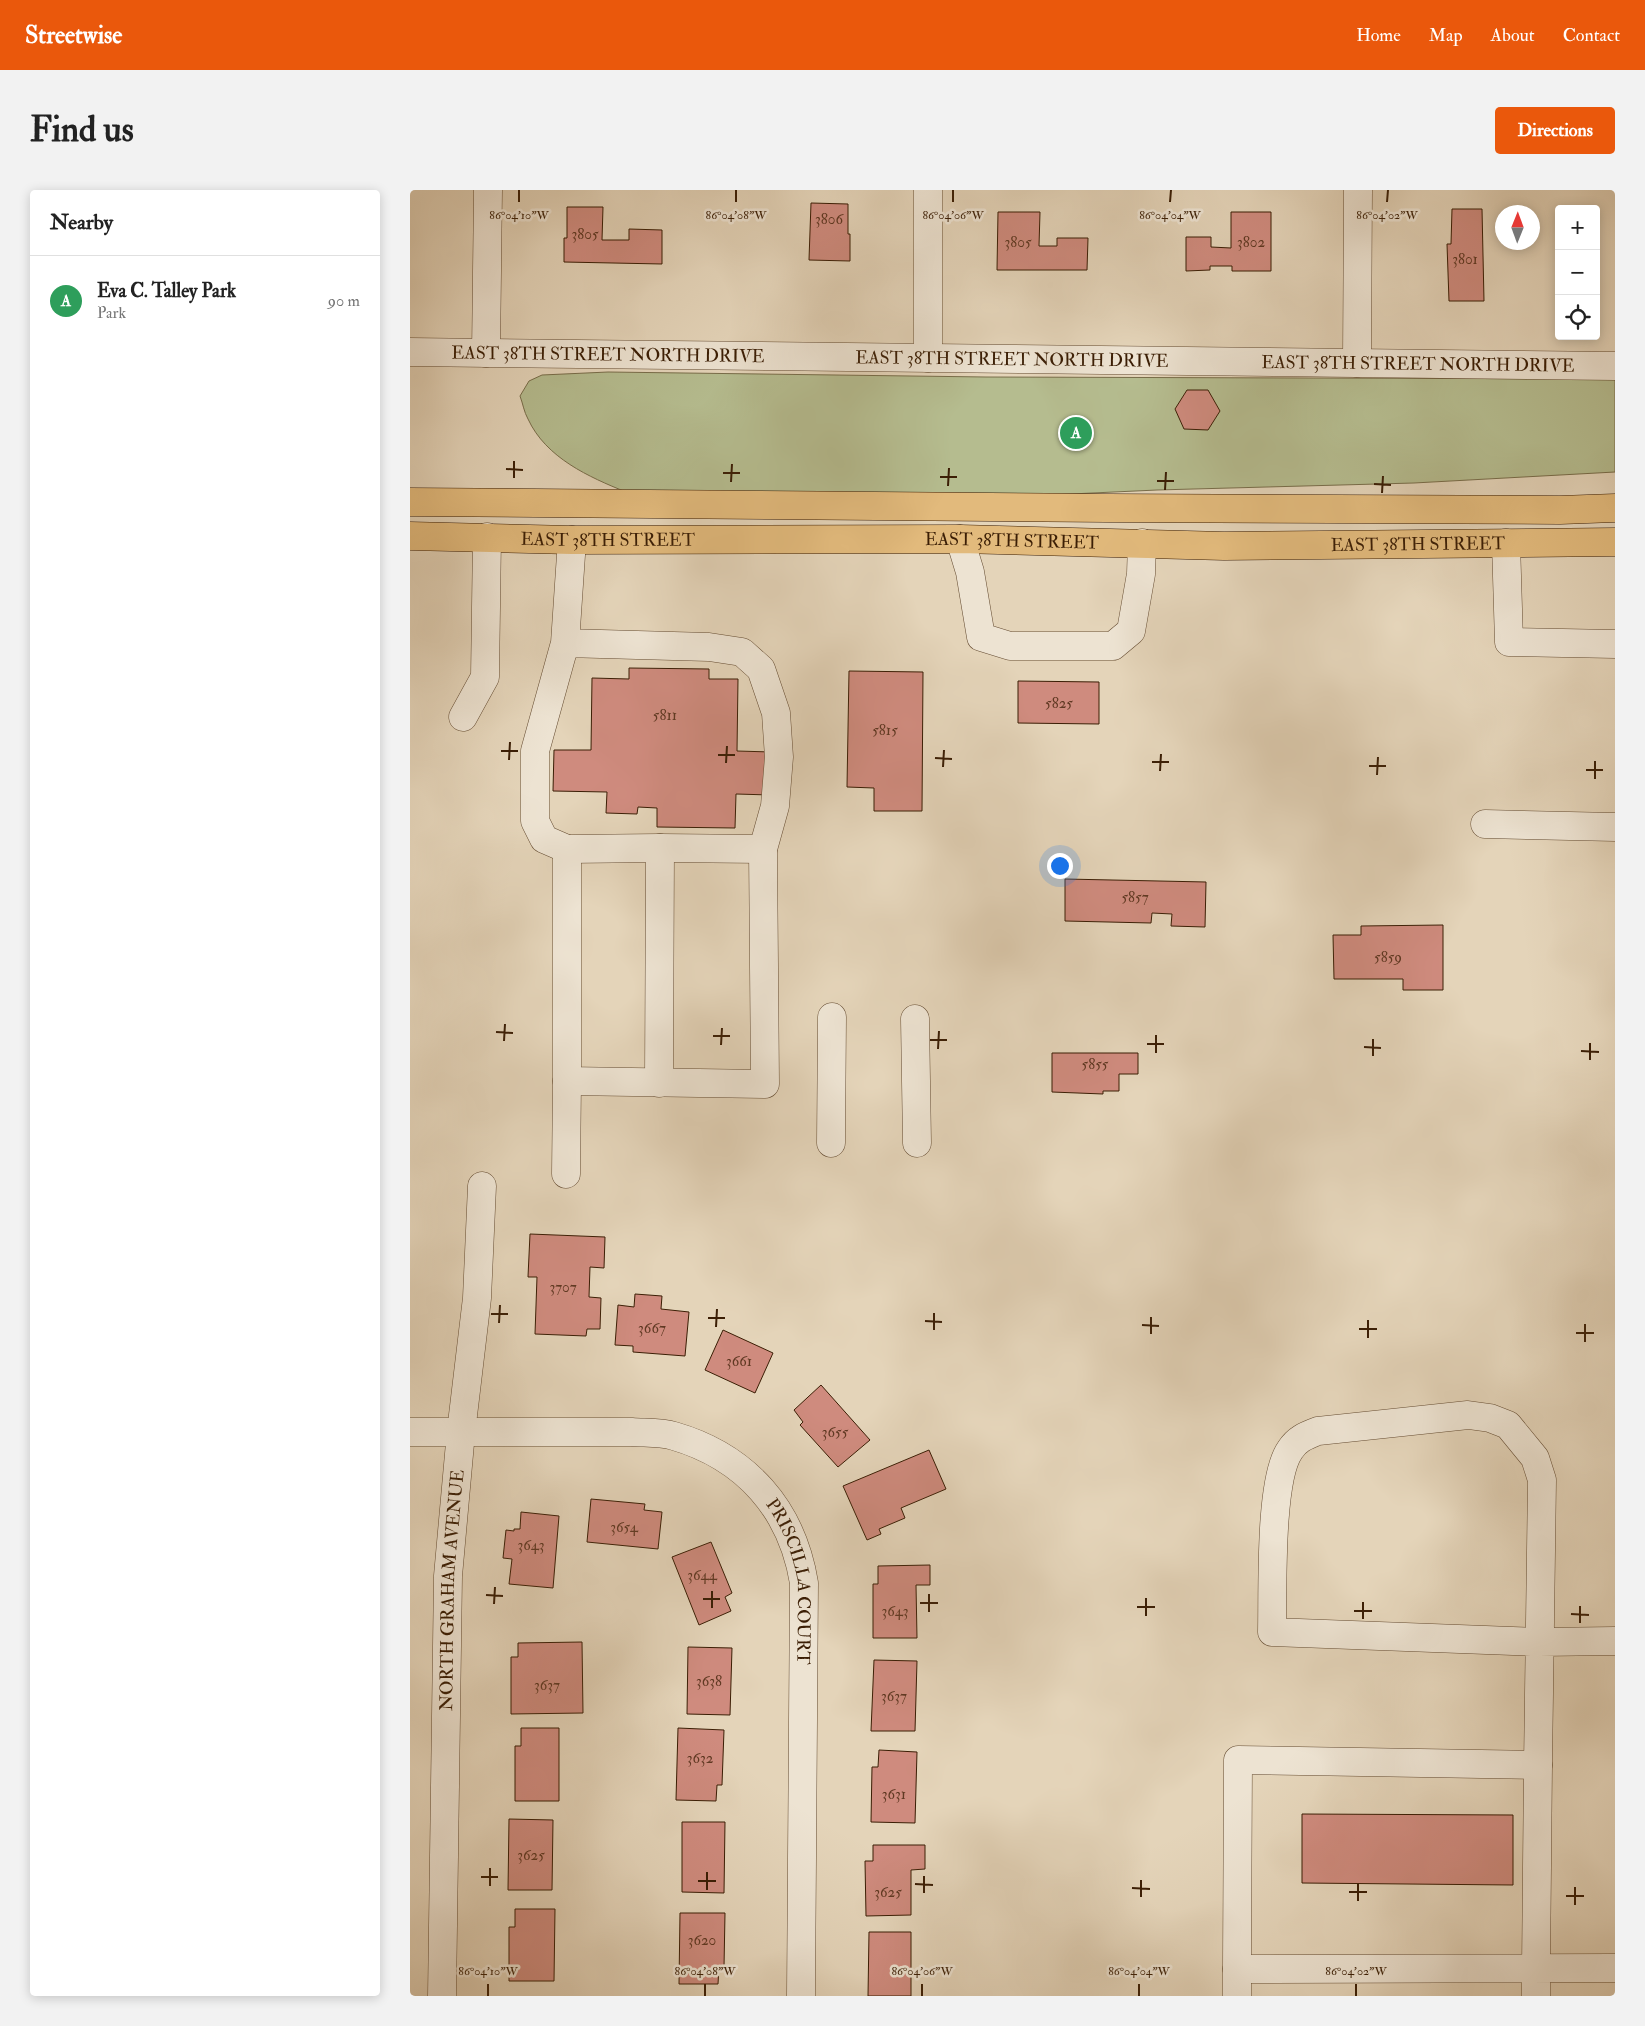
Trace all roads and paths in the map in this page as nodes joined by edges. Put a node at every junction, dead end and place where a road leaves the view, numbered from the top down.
1 (488, 190) edge
2 (928, 190) edge
3 (1358, 190) edge
4 (410, 352) edge
5 (486, 353) junction
6 (928, 358) junction
7 (1357, 363) junction
8 (1615, 366) edge
9 (410, 502) edge
10 (1615, 508) edge
11 (410, 536) edge
12 (488, 537) junction
13 (960, 539) junction
14 (572, 540) junction
15 (1142, 542) junction
16 (1615, 542) edge
17 (1506, 543) junction
18 (565, 644) junction
19 (1615, 644) edge
20 (463, 717) dead end
21 (1485, 824) dead end
22 (1615, 827) edge
23 (660, 848) junction
24 (567, 849) junction
25 (763, 849) junction
26 (832, 1017) dead end
27 (915, 1019) dead end
28 (567, 1081) junction
29 (658, 1082) junction
30 (831, 1143) dead end
31 (917, 1143) dead end
32 (566, 1174) dead end
33 (482, 1186) dead end
34 (410, 1432) edge
35 (461, 1432) junction
36 (1615, 1641) edge
37 (1540, 1642) junction
38 (1538, 1766) junction
39 (1237, 1968) junction
40 (1536, 1968) junction
41 (1615, 1968) edge
42 (442, 1996) edge
43 (800, 1996) edge
44 (1237, 1996) edge
45 (1536, 1996) edge

1 - 5 street
2 - 6 street
3 - 7 street
4 - 5 street, EAST 38TH STREET NORTH DRIVE
5 - 6 street, EAST 38TH STREET NORTH DRIVE
6 - 7 street, EAST 38TH STREET NORTH DRIVE
7 - 8 street, EAST 38TH STREET NORTH DRIVE
9 - 10 main road, EAST 38TH STREET
11 - 12 main road, EAST 38TH STREET
12 - 14 main road, EAST 38TH STREET
12 - 20 street
13 - 14 main road, EAST 38TH STREET
13 - 15 main road, EAST 38TH STREET
13 - 15 street
14 - 18 street
15 - 17 main road, EAST 38TH STREET
16 - 17 main road, EAST 38TH STREET
17 - 19 street
18 - 24 street
18 - 25 street
21 - 22 street
23 - 24 street
23 - 25 street
23 - 29 street
24 - 28 street
25 - 29 street
26 - 30 street
27 - 31 street
28 - 29 street
28 - 32 street
33 - 35 street, NORTH GRAHAM AVENUE
34 - 35 street, PRISCILLA COURT
35 - 42 street, NORTH GRAHAM AVENUE
35 - 43 street, PRISCILLA COURT
36 - 37 street
37 - 37 street
37 - 38 street
38 - 39 street
38 - 40 street
39 - 40 street
39 - 44 street
40 - 41 street
40 - 45 street

